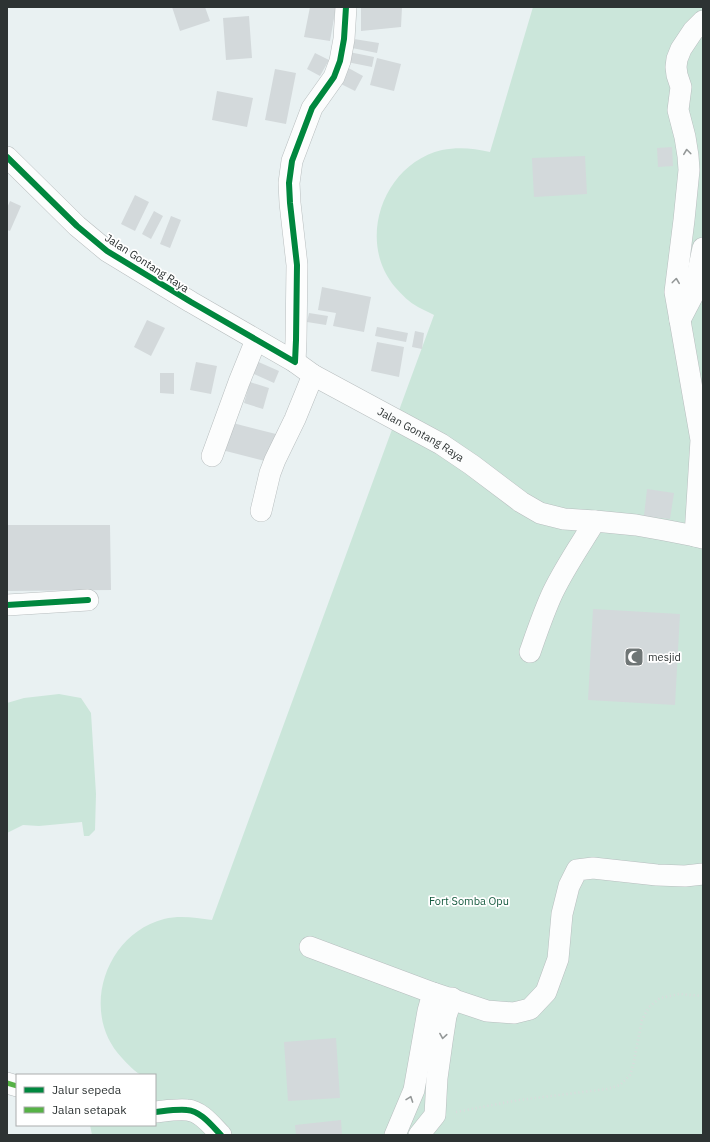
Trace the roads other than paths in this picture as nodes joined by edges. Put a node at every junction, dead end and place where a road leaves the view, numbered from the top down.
1 (346, 7) edge
2 (703, 20) edge
3 (7, 157) edge
4 (703, 248) edge
5 (680, 320) junction
6 (256, 340) junction
7 (295, 362) junction
8 (313, 375) junction
9 (212, 456) dead end
10 (261, 511) dead end
11 (595, 521) junction
12 (699, 537) edge
13 (88, 600) dead end
14 (7, 605) edge
15 (530, 652) dead end
16 (703, 874) edge
17 (310, 947) dead end
18 (442, 996) junction
19 (156, 1112) edge
20 (221, 1135) edge
21 (395, 1135) edge
22 (419, 1135) edge

1 - 7 street
5 -> 2 street
3 - 6 street, Jalan Gontang Raya
4 - 5 street
5 - 12 street
6 - 7 street, Jalan Gontang Raya
6 - 9 street
7 - 8 street, Jalan Gontang Raya
8 - 10 street
8 - 11 street, Jalan Gontang Raya
11 - 12 street, Jalan Gontang Raya
11 - 15 street
13 - 14 street
16 - 18 street
17 - 18 street
21 -> 18 street
18 -> 22 street
19 - 20 street

